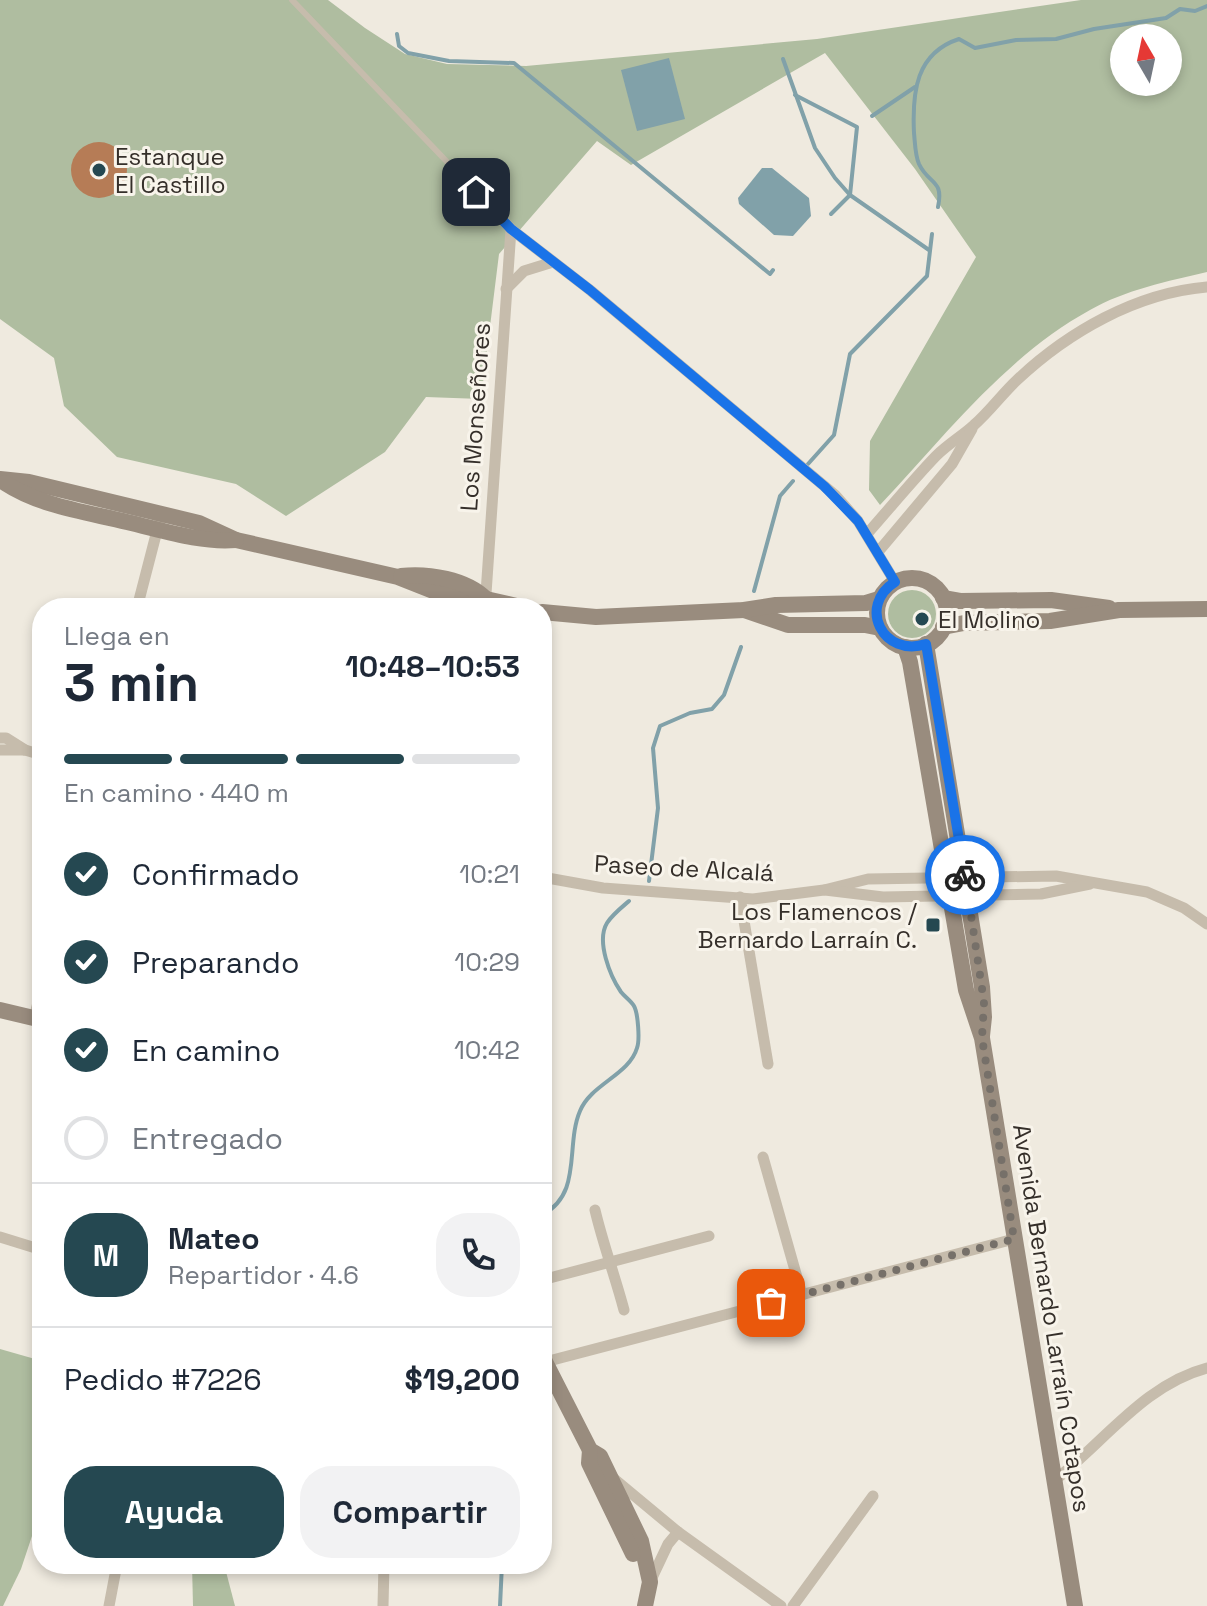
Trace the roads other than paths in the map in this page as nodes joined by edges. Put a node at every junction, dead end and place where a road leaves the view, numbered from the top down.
1 (292, 0) edge
2 (497, 214) joint
3 (511, 229) junction
4 (553, 262) junction
5 (1207, 287) edge
6 (506, 289) junction
7 (974, 425) junction
8 (0, 479) edge
9 (159, 521) junction
10 (867, 534) junction
11 (878, 552) junction
12 (895, 582) junction
13 (140, 598) edge
14 (463, 598) edge
15 (485, 598) edge
16 (943, 598) junction
17 (879, 599) junction
18 (1207, 609) edge
19 (744, 610) junction
20 (1119, 610) junction
21 (552, 613) edge
22 (943, 627) junction
23 (880, 628) junction
24 (926, 644) junction
25 (905, 647) junction
26 (0, 738) edge
27 (0, 750) edge
28 (25, 750) junction
29 (32, 752) edge
30 (947, 774) junction
31 (929, 777) junction
32 (965, 876) junction
33 (946, 877) junction
34 (552, 879) edge
35 (1091, 883) junction
36 (824, 890) junction
37 (949, 895) junction
38 (968, 895) junction
39 (740, 897) junction
40 (1207, 924) edge
41 (0, 1010) edge
42 (32, 1018) edge
43 (982, 1038) junction
44 (768, 1064) dead end
45 (763, 1157) dead end
46 (595, 1210) dead end
47 (709, 1236) dead end
48 (0, 1237) edge
49 (1014, 1239) junction
50 (32, 1247) edge
51 (610, 1262) junction
52 (552, 1277) edge
53 (802, 1295) junction
54 (624, 1310) dead end
55 (552, 1357) edge
56 (1207, 1368) edge
57 (552, 1375) edge
58 (590, 1450) junction
59 (612, 1477) junction
60 (1055, 1480) junction
61 (873, 1496) dead end
62 (678, 1532) junction
63 (115, 1574) edge
64 (384, 1574) edge
65 (650, 1582) junction
66 (109, 1606) edge
67 (383, 1606) edge
68 (635, 1606) edge
69 (645, 1606) edge
70 (781, 1606) edge
71 (793, 1606) edge
72 (1075, 1606) edge

1 - 2 lane
2 - 3 street
3 - 4 street
3 - 6 street, Los Monseñores
4 - 6 street
4 - 10 street
5 - 7 street
6 - 15 street, Los Monseñores
7 - 10 street
7 - 11 street
8 - 9 street
9 - 13 street
9 - 14 street
10 - 11 street
11 - 12 street
12 - 16 street
12 - 17 street
16 - 20 street
16 - 22 street
17 - 19 street
17 - 23 street
18 - 20 street
19 - 21 street
19 - 23 street
20 - 22 street
22 - 24 street
23 - 25 street
24 - 25 street
24 - 30 street, Avenida Bernardo Larraín Cotapos
25 - 31 street, Avenida Bernardo Larraín Cotapos
26 - 28 street
27 - 28 street
28 - 29 street
30 - 31 street
30 - 32 street, Avenida Bernardo Larraín Cotapos
31 - 33 street, Avenida Bernardo Larraín Cotapos
32 - 33 street, Paseo de Alcalá
32 - 35 street, Paseo de Alcalá
32 - 38 street, Avenida Bernardo Larraín Cotapos
33 - 36 street, Paseo de Alcalá
33 - 37 street, Avenida Bernardo Larraín Cotapos
34 - 39 street, Paseo de Alcalá
35 - 38 street, Paseo de Alcalá
35 - 40 street, Paseo de Alcalá
36 - 37 street, Paseo de Alcalá
36 - 39 street, Paseo de Alcalá
37 - 38 street, Paseo de Alcalá
37 - 43 street, Avenida Bernardo Larraín Cotapos
38 - 43 street, Avenida Bernardo Larraín Cotapos
39 - 44 street
41 - 42 street
43 - 49 street, Avenida Bernardo Larraín Cotapos
45 - 53 street
46 - 51 street
47 - 51 street
48 - 50 street
49 - 53 street
49 - 60 street, Avenida Bernardo Larraín Cotapos
51 - 52 street
51 - 54 street
53 - 55 street
56 - 60 street
57 - 58 street
58 - 59 street
58 - 68 street
59 - 62 street
59 - 65 street
60 - 72 street, Avenida Bernardo Larraín Cotapos
61 - 71 street
62 - 65 street
62 - 70 street
63 - 66 street
64 - 67 street
65 - 69 street

